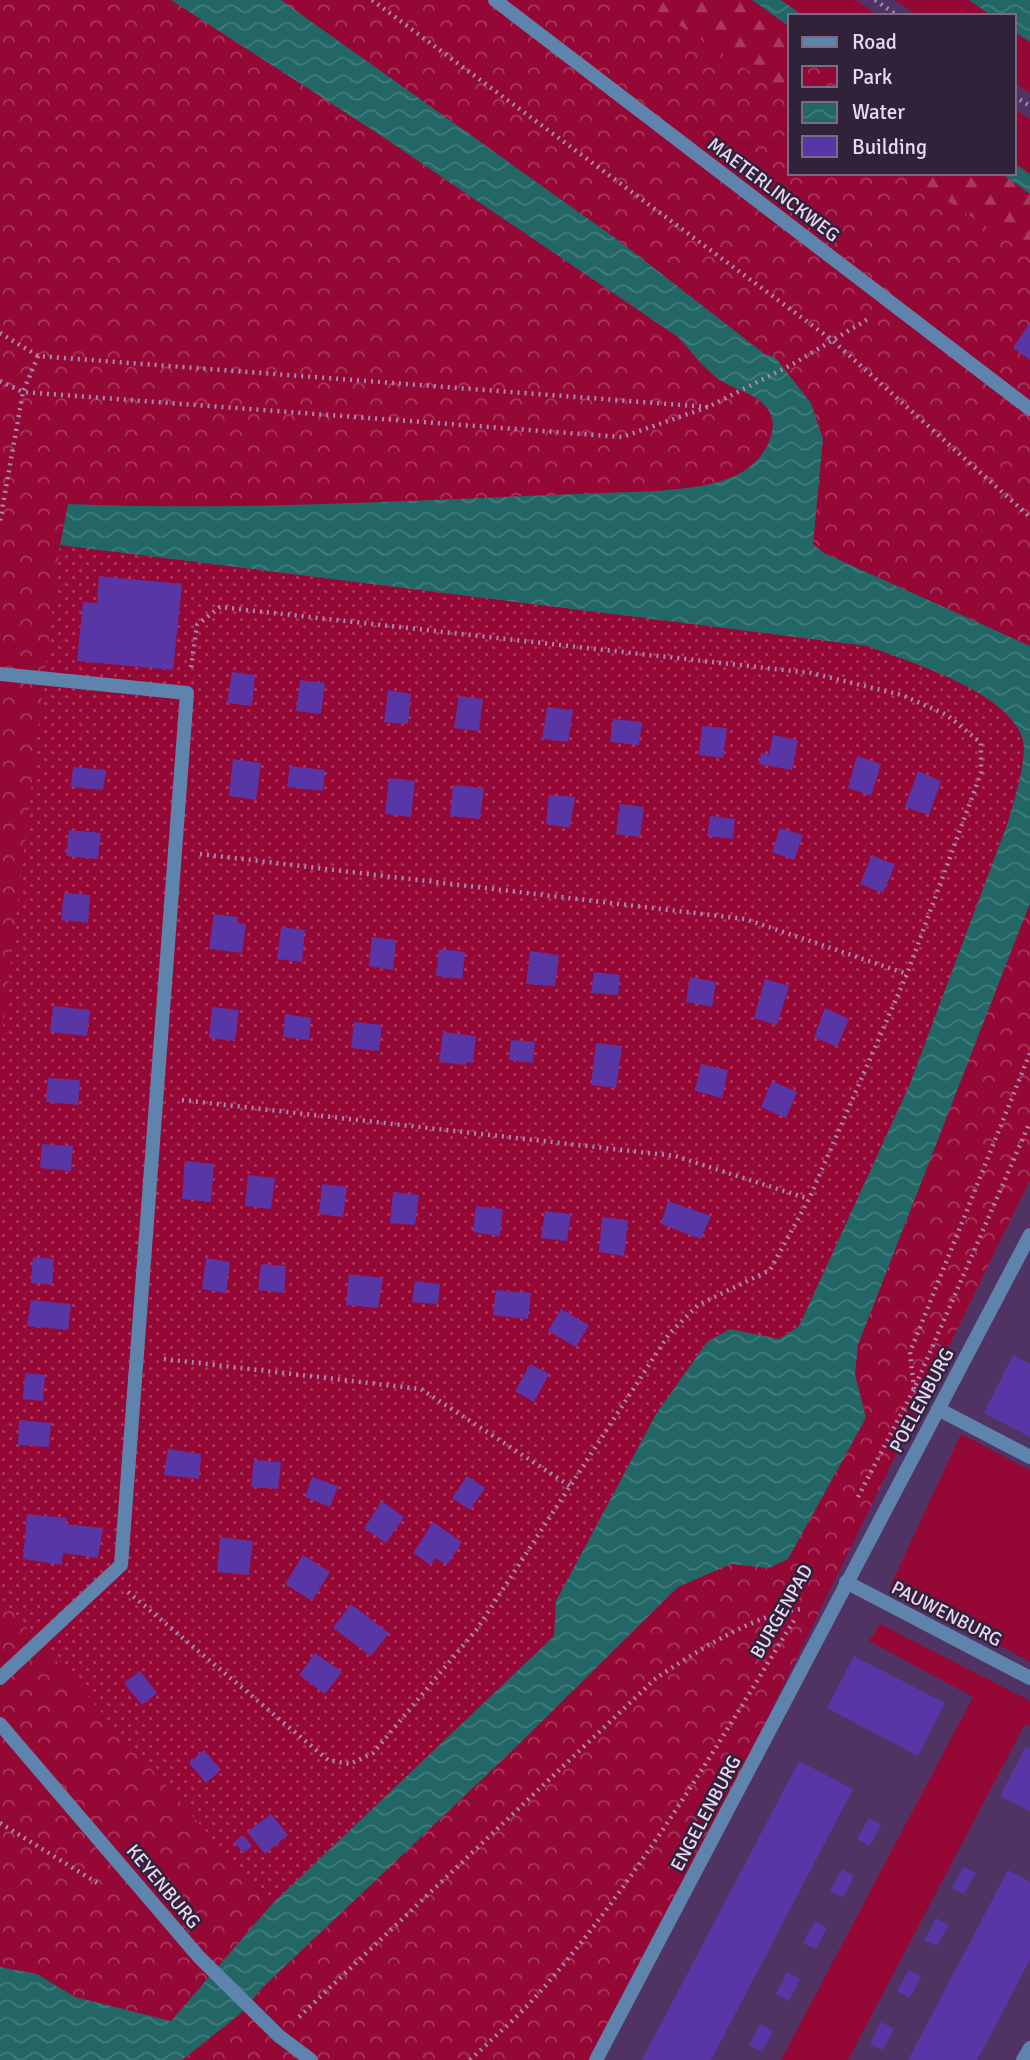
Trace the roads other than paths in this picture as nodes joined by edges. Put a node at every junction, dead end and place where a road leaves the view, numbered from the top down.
1 (495, 0) edge
2 (1030, 409) edge
3 (0, 674) edge
4 (1030, 1235) edge
5 (938, 1409) junction
6 (1030, 1457) edge
7 (846, 1582) junction
8 (0, 1678) edge
9 (1030, 1678) edge
10 (0, 1724) edge
11 (1030, 2048) edge
12 (311, 2060) edge
13 (596, 2060) edge
14 (1023, 2060) edge

1 - 2 street, MAETERLINCKWEG
3 - 8 street
4 - 5 street, POELENBURG
5 - 6 street
5 - 7 street, POELENBURG
7 - 9 street, PAUWENBURG
7 - 13 street, ENGELENBURG
10 - 12 street, KEYENBURG
11 - 14 street

